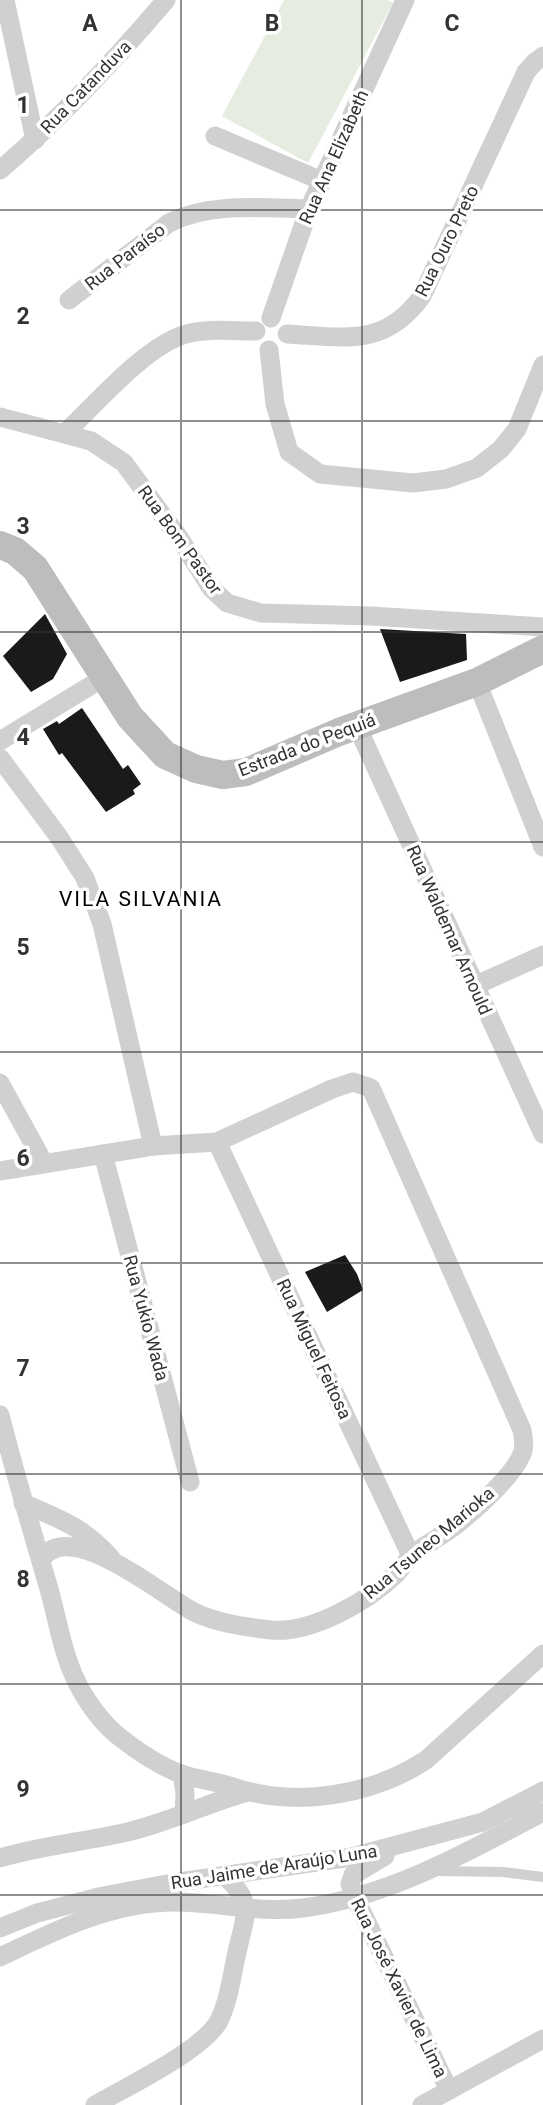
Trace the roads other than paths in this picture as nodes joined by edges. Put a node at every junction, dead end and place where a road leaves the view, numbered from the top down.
1 (5, 0) edge
2 (405, 0) edge
3 (157, 5) edge
4 (543, 56) edge
5 (215, 135) dead end
6 (35, 140) junction
7 (0, 170) edge
8 (322, 181) junction
9 (309, 209) junction
10 (69, 300) dead end
11 (263, 324) junction
12 (287, 334) junction
13 (269, 350) junction
14 (543, 365) edge
15 (0, 417) edge
16 (65, 433) junction
17 (0, 545) edge
18 (543, 627) edge
19 (543, 649) edge
20 (103, 678) junction
21 (477, 682) junction
22 (357, 726) junction
23 (0, 741) edge
24 (0, 758) edge
25 (543, 847) edge
26 (543, 955) edge
27 (474, 985) junction
28 (0, 1083) edge
29 (543, 1134) edge
30 (217, 1142) junction
31 (153, 1146) junction
32 (103, 1154) junction
33 (44, 1163) junction
34 (0, 1171) edge
35 (0, 1415) edge
36 (190, 1482) dead end
37 (23, 1503) junction
38 (411, 1556) junction
39 (41, 1560) junction
40 (114, 1562) junction
41 (543, 1654) edge
42 (182, 1774) junction
43 (543, 1791) edge
44 (247, 1792) junction
45 (543, 1812) edge
46 (184, 1814) junction
47 (416, 1840) junction
48 (0, 1858) edge
49 (423, 1871) junction
50 (225, 1876) junction
51 (543, 1877) edge
52 (355, 1898) junction
53 (247, 1910) junction
54 (0, 1928) edge
55 (0, 1956) edge
56 (543, 2039) edge
57 (449, 2090) junction
58 (95, 2105) edge
59 (422, 2105) edge

1 - 6 street
2 - 8 street, Rua Ana Elizabeth
3 - 6 street, Rua Catanduva
4 - 12 street, Rua Ouro Preto
5 - 8 street
6 - 7 street, Rua Catanduva
8 - 9 street, Rua Ana Elizabeth
9 - 10 street, Rua Paraíso
9 - 11 street, Rua Ana Elizabeth
11 - 12 street
11 - 13 street
11 - 16 street
12 - 13 street
13 - 14 street
15 - 16 street, Rua Bom Pastor
16 - 18 street, Rua Bom Pastor
17 - 20 main road, Estrada do Pequiá
19 - 21 main road, Estrada do Pequiá
20 - 22 main road, Estrada do Pequiá
20 - 23 street
21 - 22 main road, Estrada do Pequiá
21 - 25 street
22 - 27 street, Rua Waldemar Arnould
24 - 31 street
26 - 27 street
27 - 29 street, Rua Waldemar Arnould
28 - 33 street
30 - 31 street
30 - 38 street, Rua Miguel Feitosa
30 - 38 street, Rua Tsuneo Marioka
31 - 32 street
32 - 33 street
32 - 36 street, Rua Yukio Wada
33 - 34 street
35 - 37 street
37 - 39 street
37 - 40 street, Rua Tsuneo Marioka
38 - 40 street, Rua Tsuneo Marioka
39 - 40 street, Rua Tsuneo Marioka
39 - 42 street
41 - 44 street
42 - 44 street
42 - 46 street
43 - 47 street, Rua Jaime de Araújo Luna
44 - 46 street
45 - 49 street, Rua Jaime de Araújo Luna
46 - 48 street
47 - 50 street, Rua Jaime de Araújo Luna
47 - 52 street, Rua José Xavier de Lima
49 - 51 lane, Rua Jaime de Araújo Luna
49 - 52 street, Rua Jaime de Araújo Luna
50 - 53 street
50 - 54 street, Rua Jaime de Araújo Luna
52 - 53 street, Rua Jaime de Araújo Luna
52 - 57 street, Rua José Xavier de Lima
53 - 55 street, Rua Jaime de Araújo Luna
53 - 58 street
56 - 57 street
57 - 59 street

